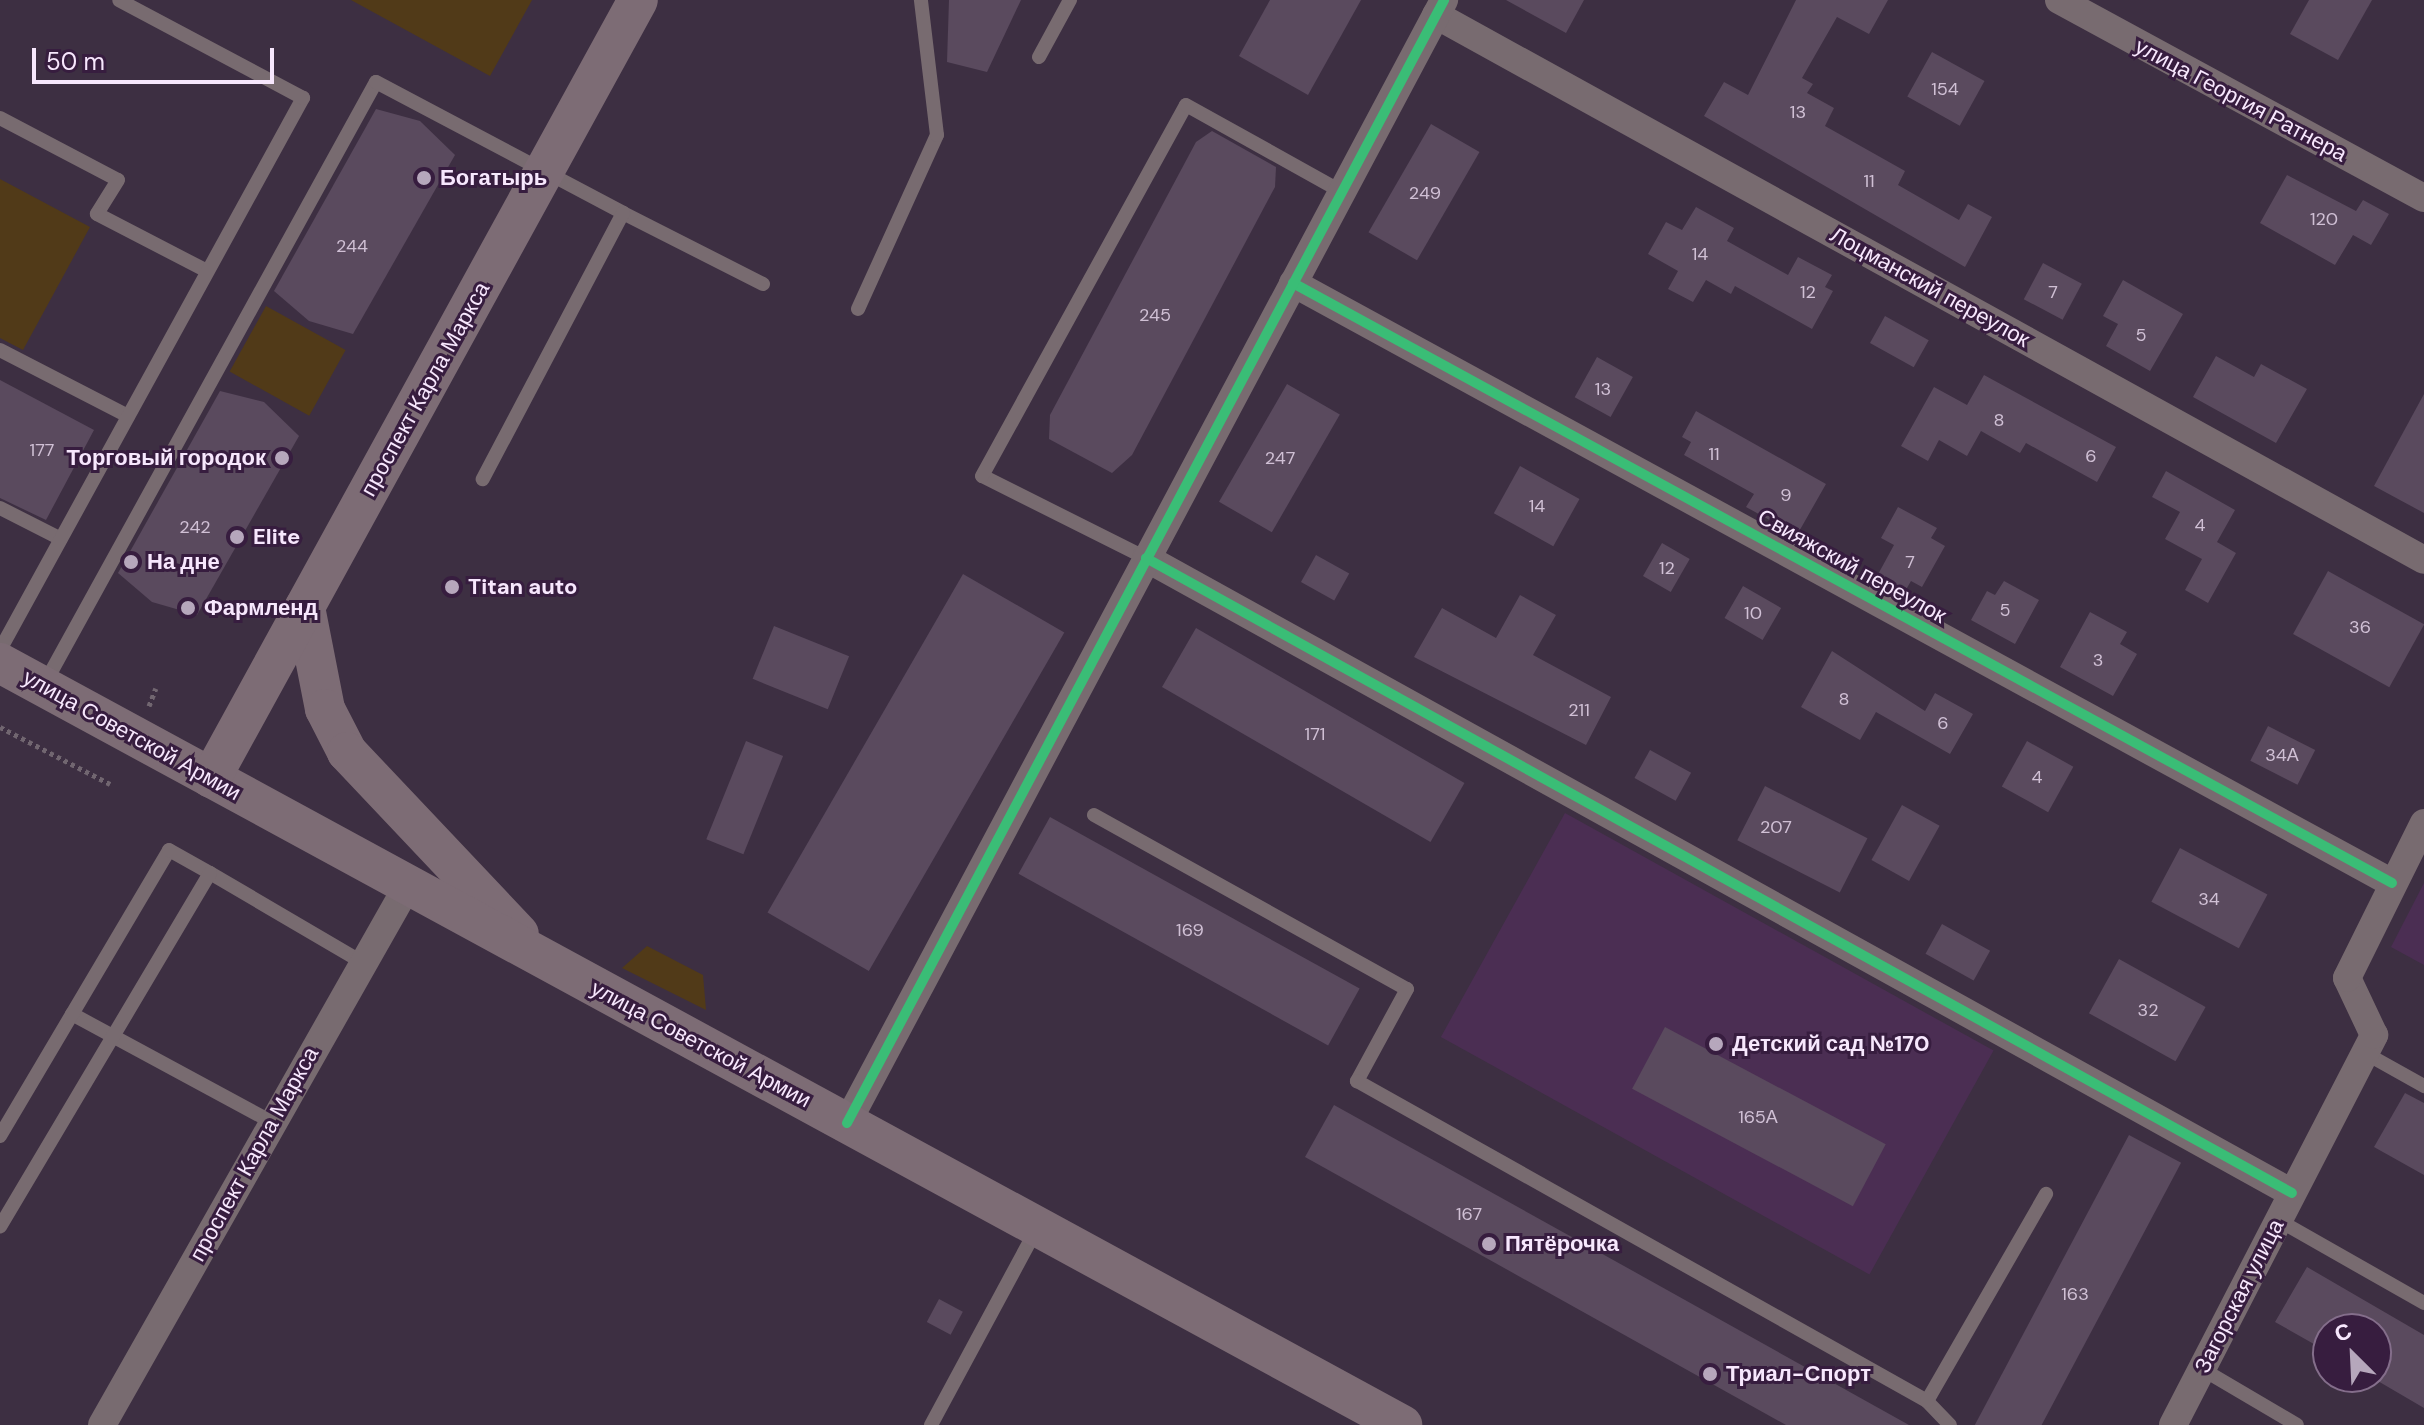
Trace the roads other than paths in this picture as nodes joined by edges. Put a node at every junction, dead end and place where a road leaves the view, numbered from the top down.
1 (119, 0) edge
2 (638, 0) edge
3 (921, 0) edge
4 (1070, 0) edge
5 (2059, 0) edge
6 (1440, 7) edge
7 (1039, 57) dead end
8 (0, 118) edge
9 (543, 173) junction
10 (1342, 192) junction
11 (2424, 198) edge
12 (623, 213) junction
13 (205, 275) junction
14 (1293, 283) junction
15 (763, 284) dead end
16 (858, 309) dead end
17 (0, 350) edge
18 (128, 416) junction
19 (483, 479) dead end
20 (0, 508) edge
21 (61, 539) junction
22 (1146, 558) junction
23 (2424, 560) edge
24 (305, 607) junction
25 (0, 650) edge
26 (0, 663) edge
27 (43, 687) junction
28 (211, 778) junction
29 (1094, 815) dead end
30 (2424, 823) edge
31 (210, 873) junction
32 (2392, 883) junction
33 (408, 885) junction
34 (537, 955) junction
35 (362, 962) junction
36 (72, 1014) junction
37 (114, 1036) junction
38 (2365, 1053) junction
39 (2424, 1086) edge
40 (272, 1122) junction
41 (847, 1123) junction
42 (0, 1136) edge
43 (2292, 1193) junction
44 (2046, 1194) dead end
45 (2278, 1220) junction
46 (0, 1226) edge
47 (1038, 1227) junction
48 (2424, 1303) edge
49 (2202, 1369) junction
50 (1927, 1401) junction
51 (102, 1425) edge
52 (931, 1425) edge
53 (1402, 1425) edge
54 (1950, 1425) edge
55 (2173, 1425) edge
56 (2297, 1425) edge

1 - 13 lane
2 - 9 main road, проспект Карла Маркса
3 - 16 lane
4 - 7 lane
5 - 11 street, улица Георгия Ратнера
6 - 10 street
6 - 23 street, Лоцманский переулок
8 - 13 lane
9 - 12 lane
9 - 24 main road, проспект Карла Маркса
9 - 27 lane
10 - 14 street
10 - 22 lane
12 - 15 lane
12 - 19 lane
13 - 18 lane
14 - 22 street
14 - 32 street, Свияжский переулок
17 - 18 lane
18 - 21 lane
20 - 21 lane
21 - 25 lane
22 - 41 street
22 - 43 street
24 - 28 main road, проспект Карла Маркса
24 - 34 main road
26 - 27 main road, улица Советской Армии
27 - 28 main road, улица Советской Армии
28 - 33 main road, улица Советской Армии
29 - 50 lane
30 - 32 street, Загорская улица
31 - 35 lane
31 - 36 lane
31 - 37 lane
32 - 38 street, Загорская улица
33 - 34 main road, улица Советской Армии
33 - 35 street, проспект Карла Маркса
34 - 41 main road, улица Советской Армии
35 - 40 street, проспект Карла Маркса
36 - 37 lane
36 - 42 lane
37 - 40 lane
37 - 46 lane
38 - 39 lane
38 - 43 street, Загорская улица
40 - 51 street, проспект Карла Маркса
41 - 47 main road, улица Советской Армии
43 - 45 street, Загорская улица
44 - 50 lane
45 - 48 lane
45 - 49 street, Загорская улица
47 - 52 lane
47 - 53 main road, улица Советской Армии
49 - 55 street, Загорская улица
49 - 56 lane
50 - 54 lane

